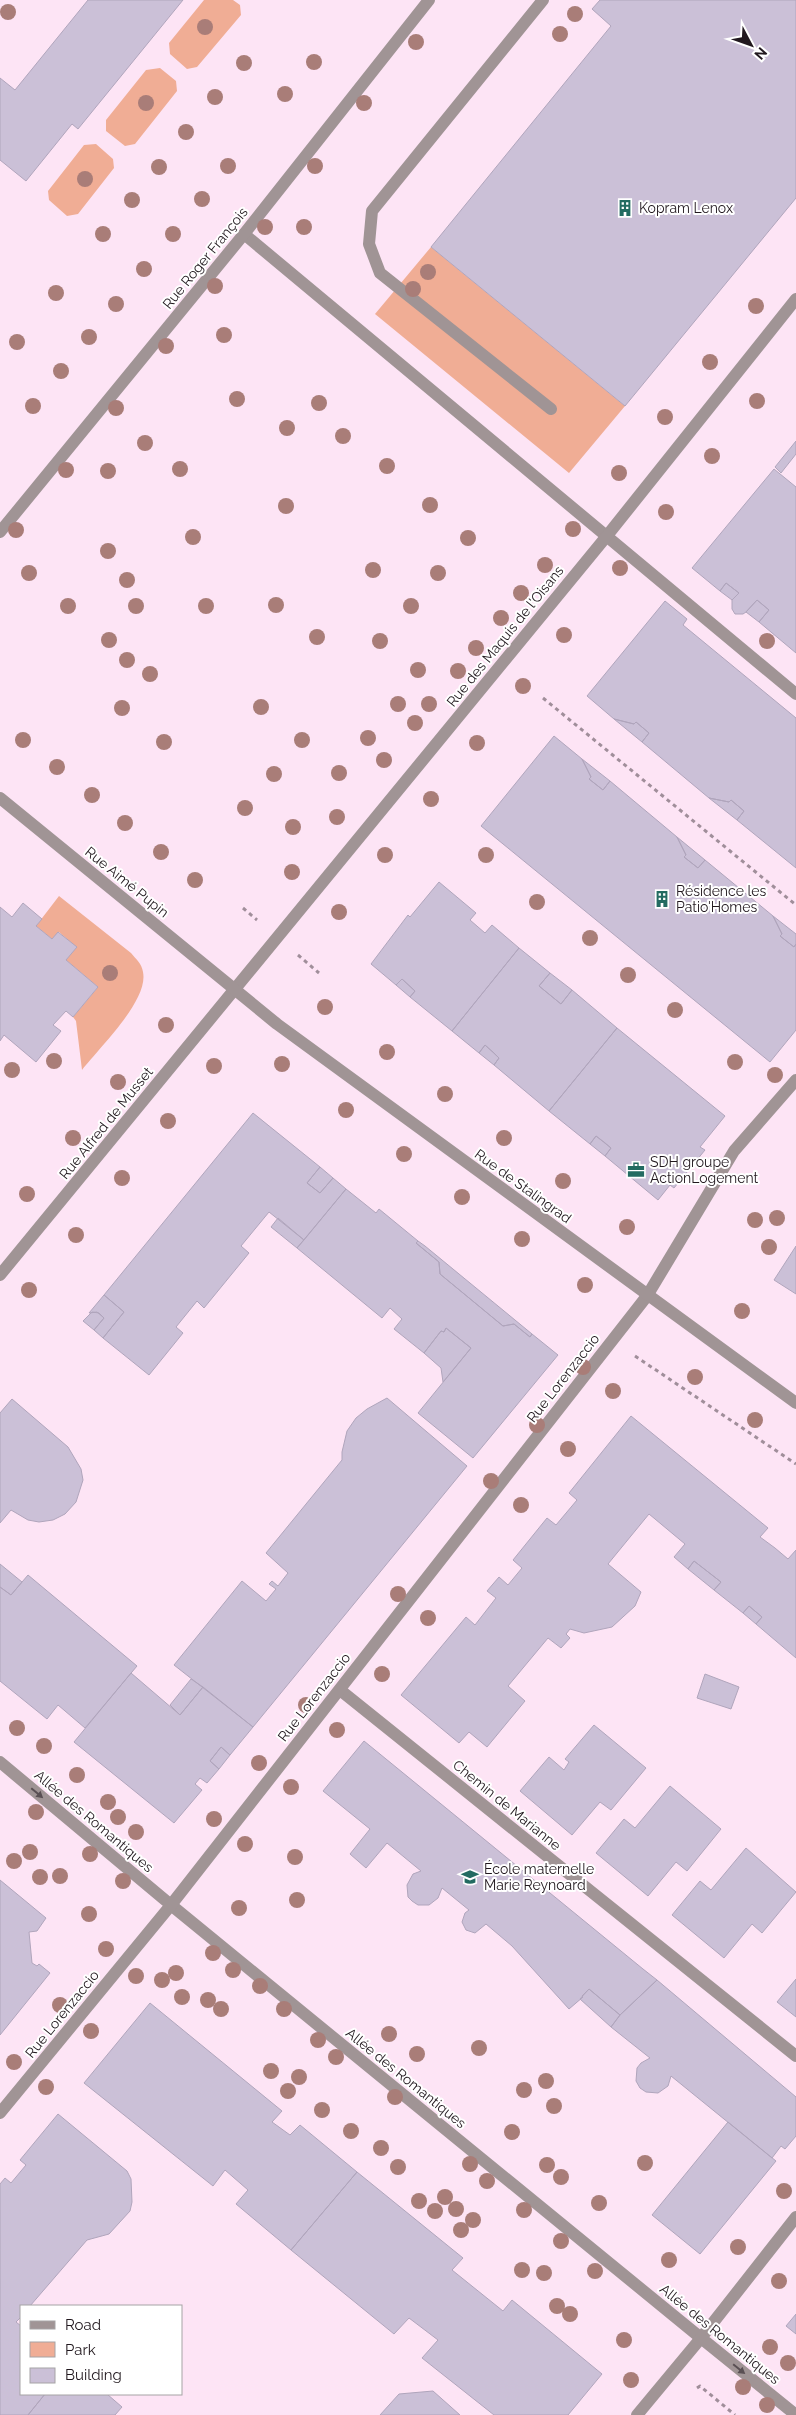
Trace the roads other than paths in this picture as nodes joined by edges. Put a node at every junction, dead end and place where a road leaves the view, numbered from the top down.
1 (429, 0) edge
2 (543, 0) edge
3 (244, 234) junction
4 (796, 300) edge
5 (551, 409) dead end
6 (0, 532) edge
7 (606, 537) junction
8 (796, 694) edge
9 (0, 798) edge
10 (234, 990) junction
11 (796, 1080) edge
12 (0, 1275) edge
13 (647, 1296) junction
14 (796, 1403) edge
15 (340, 1690) junction
16 (0, 1762) edge
17 (171, 1905) junction
18 (796, 2056) edge
19 (0, 2113) edge
20 (796, 2217) edge
21 (701, 2338) junction
22 (637, 2415) edge
23 (796, 2415) edge

1 - 3 street, Rue Roger François
2 - 5 street
3 - 6 street, Rue Roger François
3 - 7 street
4 - 7 street, Rue des Maquis de l'Oisans
7 - 8 street
7 - 10 street, Rue des Maquis de l'Oisans
9 - 10 street, Rue Aimé Pupin
10 - 12 street, Rue Alfred de Musset
10 - 13 street, Rue de Stalingrad
11 - 13 street, Rue Lorenzaccio
13 - 14 street, Rue de Stalingrad
13 - 15 street, Rue Lorenzaccio
15 - 17 street, Rue Lorenzaccio
15 - 18 street, Chemin de Marianne
16 -> 17 street, Allée des Romantiques
17 - 19 street, Rue Lorenzaccio
17 - 21 street, Allée des Romantiques
20 - 21 street
21 - 22 street
21 -> 23 street, Allée des Romantiques

